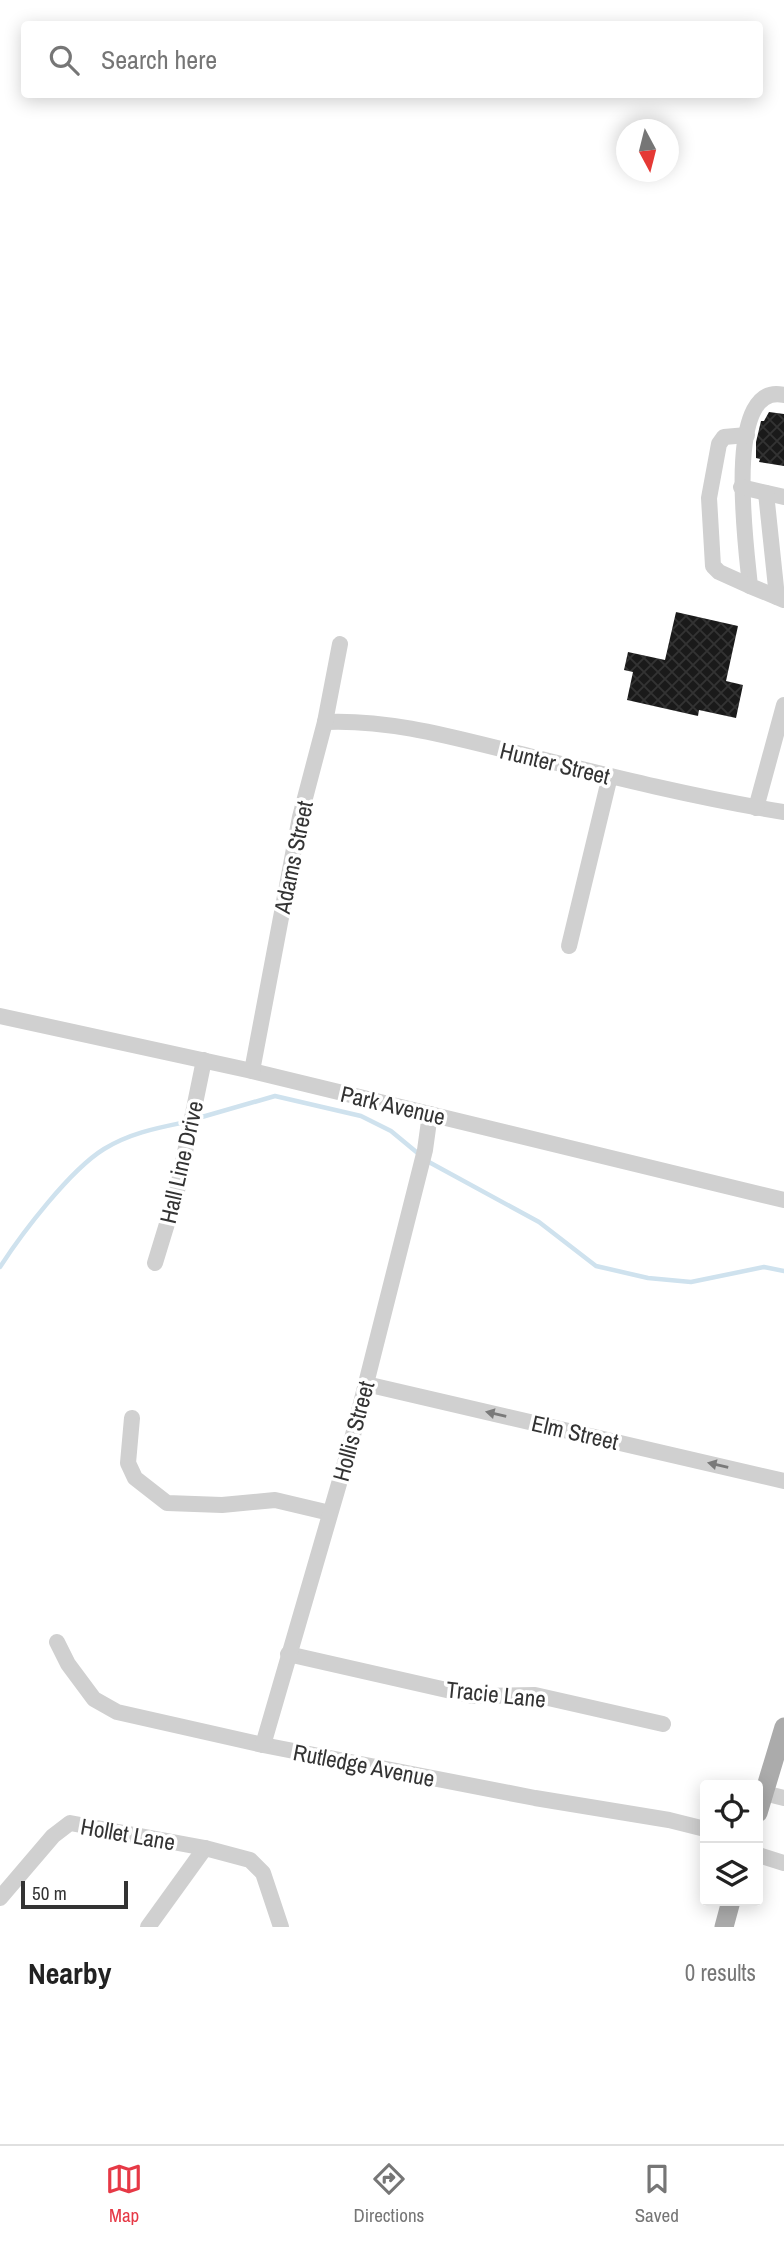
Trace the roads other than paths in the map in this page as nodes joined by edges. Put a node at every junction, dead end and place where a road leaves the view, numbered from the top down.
1 (784, 395) edge
2 (747, 435) junction
3 (741, 487) junction
4 (766, 493) junction
5 (784, 497) edge
6 (750, 586) junction
7 (780, 598) edge
8 (340, 644) dead end
9 (784, 705) edge
10 (325, 722) junction
11 (610, 776) junction
12 (756, 808) junction
13 (784, 812) edge
14 (569, 946) dead end
15 (0, 1016) edge
16 (204, 1060) junction
17 (252, 1071) junction
18 (430, 1114) junction
19 (784, 1200) edge
20 (155, 1263) dead end
21 (366, 1384) junction
22 (132, 1418) dead end
23 (784, 1480) edge
24 (330, 1513) junction
25 (57, 1642) dead end
26 (288, 1654) junction
27 (663, 1724) dead end
28 (784, 1727) edge
29 (263, 1745) junction
30 (764, 1793) junction
31 (763, 1796) edge
32 (784, 1798) edge
33 (700, 1828) edge
34 (205, 1848) junction
35 (763, 1857) edge
36 (784, 1863) edge
37 (0, 1898) edge
38 (730, 1906) edge
39 (148, 1927) edge
40 (281, 1927) edge
41 (724, 1927) edge

1 - 2 street
2 - 3 street
2 - 6 street
3 - 4 street
3 - 6 street
4 - 5 street
4 - 7 street
6 - 7 street
8 - 10 street, Adams Street
9 - 12 street
10 - 11 street, Hunter Street
10 - 17 street, Adams Street
11 - 12 street, Hunter Street
11 - 14 street
12 - 13 street, Hunter Street
15 - 16 street, Park Avenue
16 - 17 street, Park Avenue
16 - 20 street, Hall Line Drive
17 - 18 street, Park Avenue
18 - 19 street, Park Avenue
18 - 21 street, Hollis Street
23 -> 21 street, Elm Street
21 - 24 street, Hollis Street
22 - 24 street
24 - 26 street, Hollis Street
25 - 29 street, Rutledge Avenue
26 - 27 street, Tracie Lane
26 - 29 street, Hollis Street
28 - 30 main road
29 - 33 street, Rutledge Avenue
30 - 31 main road
30 - 32 street
34 - 37 street, Hollet Lane
34 - 39 street
34 - 40 street
35 - 36 street
38 - 41 main road

